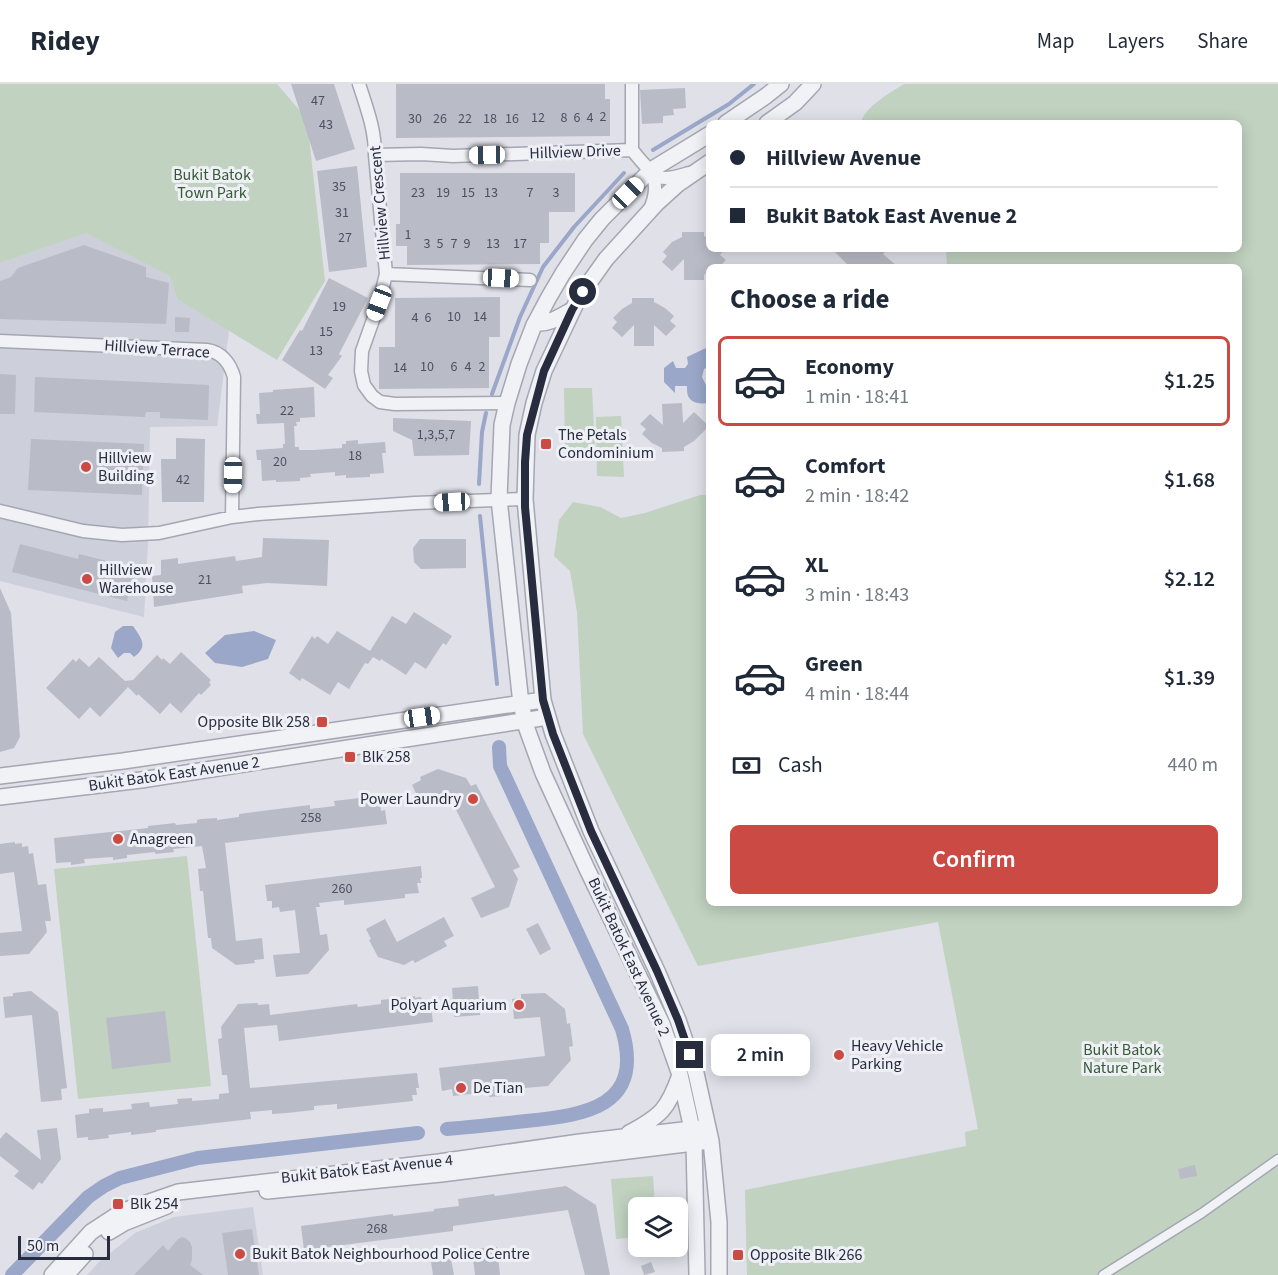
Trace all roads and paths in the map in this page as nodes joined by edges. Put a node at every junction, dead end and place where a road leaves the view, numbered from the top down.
1 (359, 84) edge
2 (632, 84) edge
3 (781, 84) edge
4 (813, 84) edge
5 (730, 120) edge
6 (772, 120) edge
7 (706, 136) edge
8 (632, 150) junction
9 (375, 155) junction
10 (706, 164) edge
11 (651, 170) junction
12 (693, 172) junction
13 (650, 210) junction
14 (386, 274) junction
15 (530, 280) dead end
16 (572, 310) junction
17 (535, 322) junction
18 (0, 341) edge
19 (507, 403) junction
20 (499, 499) junction
21 (525, 499) junction
22 (0, 511) edge
23 (232, 517) junction
24 (543, 700) junction
25 (521, 704) junction
26 (548, 717) junction
27 (525, 721) junction
28 (0, 776) edge
29 (0, 797) edge
30 (680, 1075) junction
31 (710, 1134) junction
32 (693, 1136) junction
33 (621, 1137) junction
34 (1278, 1160) edge
35 (52, 1275) edge
36 (66, 1275) edge
37 (698, 1275) edge
38 (719, 1275) edge
39 (1104, 1275) edge

1 - 9 street, Hillview Crescent
2 - 8 street
3 - 5 street
4 - 6 street
7 - 11 street, Bukit Batok East Avenue 2
8 - 9 street, Hillview Drive
8 - 11 street
9 - 14 street, Hillview Crescent
10 - 12 street, Bukit Batok East Avenue 2
11 - 12 street
11 - 13 street
11 - 17 street, Bukit Batok East Avenue 2
12 - 13 street, Bukit Batok East Avenue 2
13 - 16 street, Bukit Batok East Avenue 2
14 - 15 street
14 - 19 street, Hillview Crescent
16 - 17 street
16 - 21 street, Bukit Batok East Avenue 2
17 - 19 street, Bukit Batok East Avenue 2
18 - 23 street, Hillview Terrace
19 - 20 street, Bukit Batok East Avenue 2
20 - 21 street
20 - 23 street
20 - 25 street, Bukit Batok East Avenue 2
21 - 24 street, Bukit Batok East Avenue 2
22 - 23 street
24 - 25 street, Bukit Batok East Avenue 2
24 - 26 street, Bukit Batok East Avenue 2
25 - 27 street, Bukit Batok East Avenue 2
25 - 28 street, Bukit Batok East Avenue 2
26 - 27 street, Bukit Batok East Avenue 2
26 - 31 street, Bukit Batok East Avenue 2
27 - 29 street, Bukit Batok East Avenue 2
27 - 30 street, Bukit Batok East Avenue 2
30 - 32 street, Bukit Batok East Avenue 2
30 - 33 street
31 - 32 street, Bukit Batok East Avenue 4
31 - 38 street, Bukit Batok East Avenue 2
32 - 33 street, Bukit Batok East Avenue 4
32 - 36 street, Bukit Batok East Avenue 4
32 - 37 street, Bukit Batok East Avenue 2
33 - 35 street, Bukit Batok East Avenue 4
34 - 39 street

